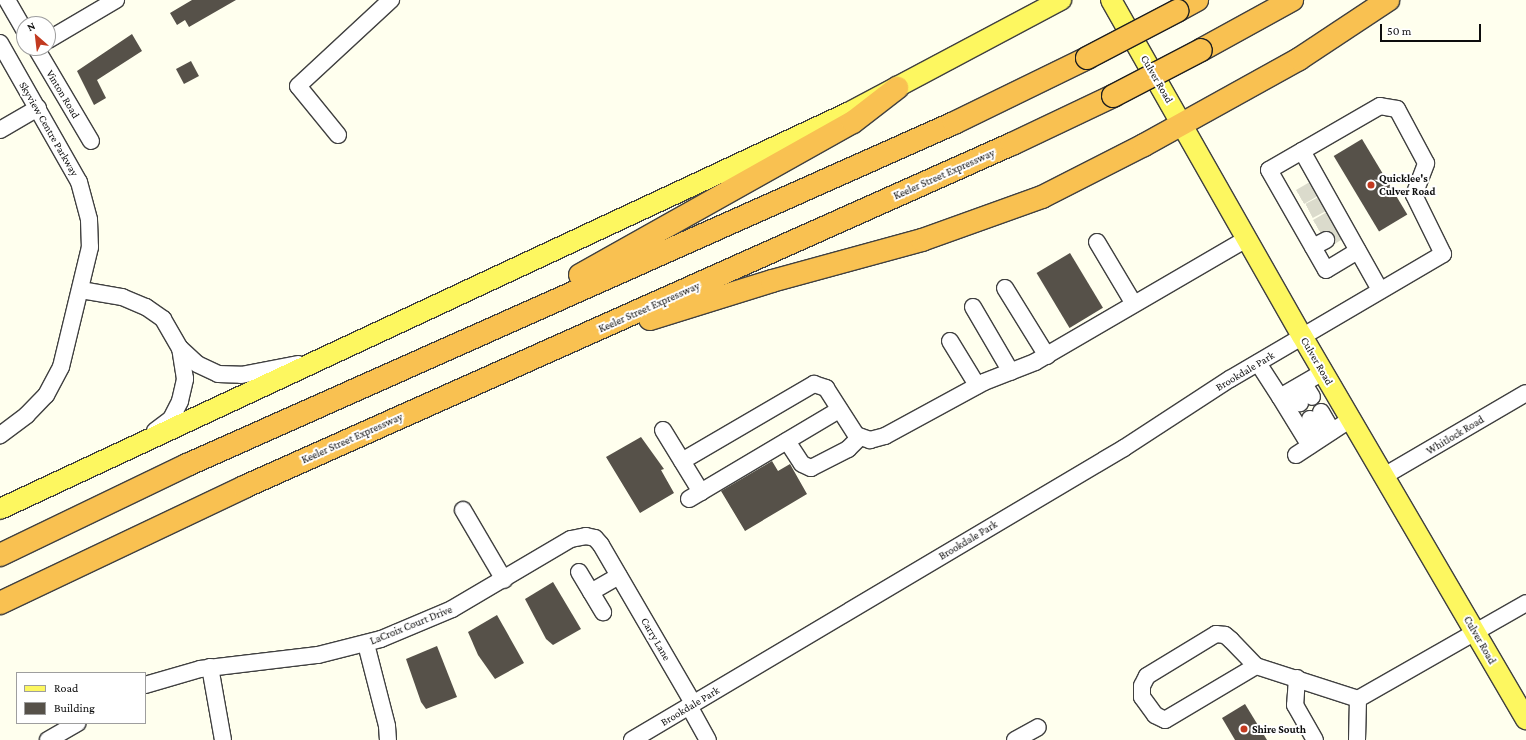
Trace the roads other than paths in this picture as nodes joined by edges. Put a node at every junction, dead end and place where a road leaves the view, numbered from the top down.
1 (7, 0) edge
2 (116, 0) edge
3 (391, 0) edge
4 (1062, 0) edge
5 (1111, 0) edge
6 (1197, 0) edge
7 (1292, 0) edge
8 (1388, 0) edge
9 (17, 16) edge
10 (56, 35) edge
11 (0, 43) edge
12 (41, 56) edge
13 (897, 88) junction
14 (38, 108) junction
15 (1183, 124) junction
16 (0, 130) edge
17 (338, 135) dead end
18 (91, 141) dead end
19 (1302, 151) junction
20 (1306, 194) junction
21 (1314, 208) junction
22 (1327, 230) junction
23 (1248, 238) junction
24 (1097, 242) dead end
25 (1358, 251) junction
26 (1005, 288) dead end
27 (81, 290) junction
28 (1380, 290) junction
29 (1134, 304) junction
30 (972, 307) dead end
31 (1302, 336) junction
32 (950, 342) dead end
33 (180, 348) junction
34 (1046, 356) junction
35 (314, 361) junction
36 (1258, 363) junction
37 (515, 366) junction
38 (1011, 372) junction
39 (1323, 372) junction
40 (390, 374) junction
41 (977, 386) junction
42 (1526, 393) edge
43 (1298, 394) junction
44 (840, 410) junction
45 (1315, 415) dead end
46 (1351, 419) junction
47 (663, 430) dead end
48 (0, 435) edge
49 (860, 437) junction
50 (1321, 438) junction
51 (787, 441) junction
52 (135, 446) junction
53 (1296, 455) dead end
54 (682, 461) junction
55 (1384, 476) junction
56 (0, 509) edge
57 (463, 510) dead end
58 (0, 556) edge
59 (579, 572) dead end
60 (619, 576) junction
61 (504, 580) junction
62 (591, 592) junction
63 (0, 603) edge
64 (1526, 603) edge
65 (603, 612) dead end
66 (1476, 633) junction
67 (366, 644) junction
68 (1256, 666) junction
69 (210, 667) junction
70 (1297, 678) junction
71 (146, 685) edge
72 (1358, 699) junction
73 (691, 705) junction
74 (1526, 719) edge
75 (73, 725) edge
76 (1038, 727) dead end
77 (48, 740) edge
78 (223, 740) edge
79 (388, 740) edge
80 (632, 740) edge
81 (708, 740) edge
82 (1015, 740) edge
83 (1315, 740) edge
84 (1357, 740) edge

1 - 9 street
2 - 10 street
3 - 17 street
4 - 13 main road
5 - 15 main road, Culver Road
6 - 40 highway, bridge
7 - 37 highway, Keeler Street Expressway, bridge
8 - 15 highway
11 - 14 street, Skyview Centre Parkway
12 - 18 street, Vinton Road
13 - 35 main road
13 - 40 highway
14 - 16 street
14 - 27 street, Skyview Centre Parkway
15 - 23 main road, Culver Road
15 - 37 highway
19 - 20 street
19 - 20 street
19 - 28 street, Brookdale Park
20 - 21 street
20 - 21 street
21 - 22 street
21 - 22 street
22 - 25 street
22 - 25 street
23 - 29 street
23 - 31 main road, Culver Road
24 - 29 street
25 - 28 street
26 - 34 street
27 - 33 street
27 - 48 street, Skyview Centre Parkway
28 - 31 street, Brookdale Park
29 - 34 street
30 - 38 street
31 - 36 street, Brookdale Park
31 - 39 main road, Culver Road
32 - 41 street
33 - 35 street
33 - 52 street
34 - 38 street
35 - 52 main road
36 - 43 street
36 - 73 street, Brookdale Park
37 - 63 highway, Keeler Street Expressway
38 - 41 street
39 - 43 street
39 - 46 main road, Culver Road
40 - 58 highway
41 - 49 street
42 - 55 street, Whitlock Road
43 - 50 street
44 - 49 street
44 - 51 street
44 - 54 street
45 - 50 street
46 - 50 street
46 - 55 main road, Culver Road
47 - 54 street
49 - 51 street
50 - 53 street
51 - 54 street
52 - 56 main road
55 - 66 main road, Culver Road
57 - 61 street
59 - 62 street
60 - 61 street, LaCroix Court Drive
60 - 62 street
60 - 73 street, Carry Lane
61 - 67 street, LaCroix Court Drive
62 - 65 street
64 - 66 street
66 - 72 street
66 - 74 main road, Culver Road
67 - 69 street, LaCroix Court Drive
67 - 79 street
68 - 68 street
68 - 70 street
69 - 71 street, LaCroix Court Drive
69 - 78 street
70 - 72 street
70 - 83 street
72 - 84 street
73 - 80 street, Brookdale Park
73 - 81 street, Carry Lane
75 - 77 street
76 - 82 street

